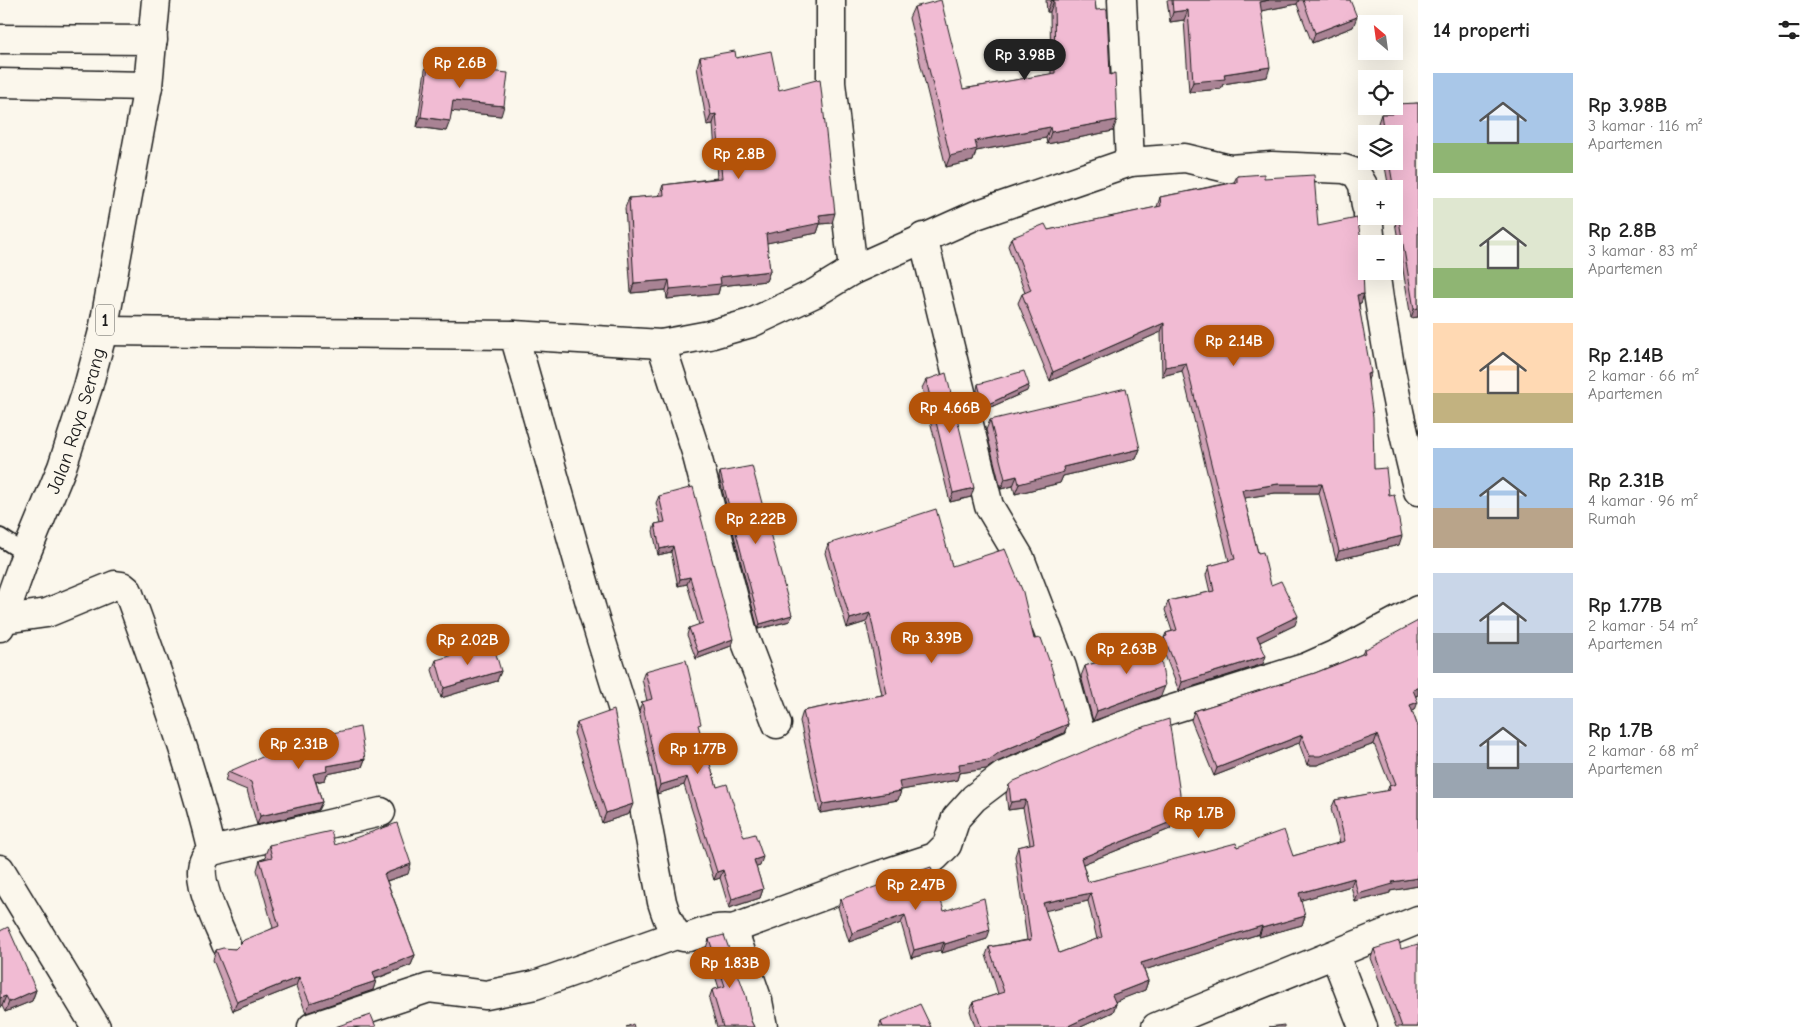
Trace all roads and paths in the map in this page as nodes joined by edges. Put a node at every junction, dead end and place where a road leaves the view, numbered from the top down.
1 (156, 0) edge
2 (831, 0) edge
3 (1122, 0) edge
4 (0, 40) edge
5 (152, 40) junction
6 (0, 83) edge
7 (148, 86) junction
8 (1130, 162) junction
9 (1360, 180) edge
10 (923, 237) junction
11 (852, 270) junction
12 (1376, 280) edge
13 (103, 331) junction
14 (514, 335) junction
15 (661, 344) junction
16 (1418, 491) edge
17 (0, 538) edge
18 (26, 554) junction
19 (1418, 610) edge
20 (2, 623) edge
21 (777, 724) dead end
22 (1083, 742) junction
23 (381, 812) dead end
24 (212, 851) junction
25 (0, 869) edge
26 (1418, 920) edge
27 (733, 929) junction
28 (676, 935) junction
29 (226, 944) dead end
30 (1335, 955) junction
31 (96, 1027) edge
32 (312, 1027) edge
33 (763, 1027) edge
34 (1156, 1027) edge
35 (1363, 1027) edge

1 - 5 main road, Jalan Raya Serang / 1
2 - 11 main road
3 - 8 main road
4 - 5 main road
5 - 7 main road, Jalan Raya Serang / 1
6 - 7 main road
7 - 13 main road, Jalan Raya Serang / 1
8 - 9 main road
8 - 10 main road
10 - 11 main road
10 - 22 main road
11 - 15 main road
12 - 16 main road
13 - 14 main road
13 - 18 main road, Jalan Raya Serang / 1
14 - 15 main road
14 - 28 main road
15 - 21 main road
17 - 18 lane
18 - 20 main road, Jalan Raya Serang / 1
19 - 22 main road
20 - 24 main road
22 - 27 main road
23 - 24 main road
24 - 29 main road
25 - 31 main road
26 - 30 main road
27 - 28 main road
27 - 33 main road
28 - 32 main road
30 - 34 main road
30 - 35 main road

